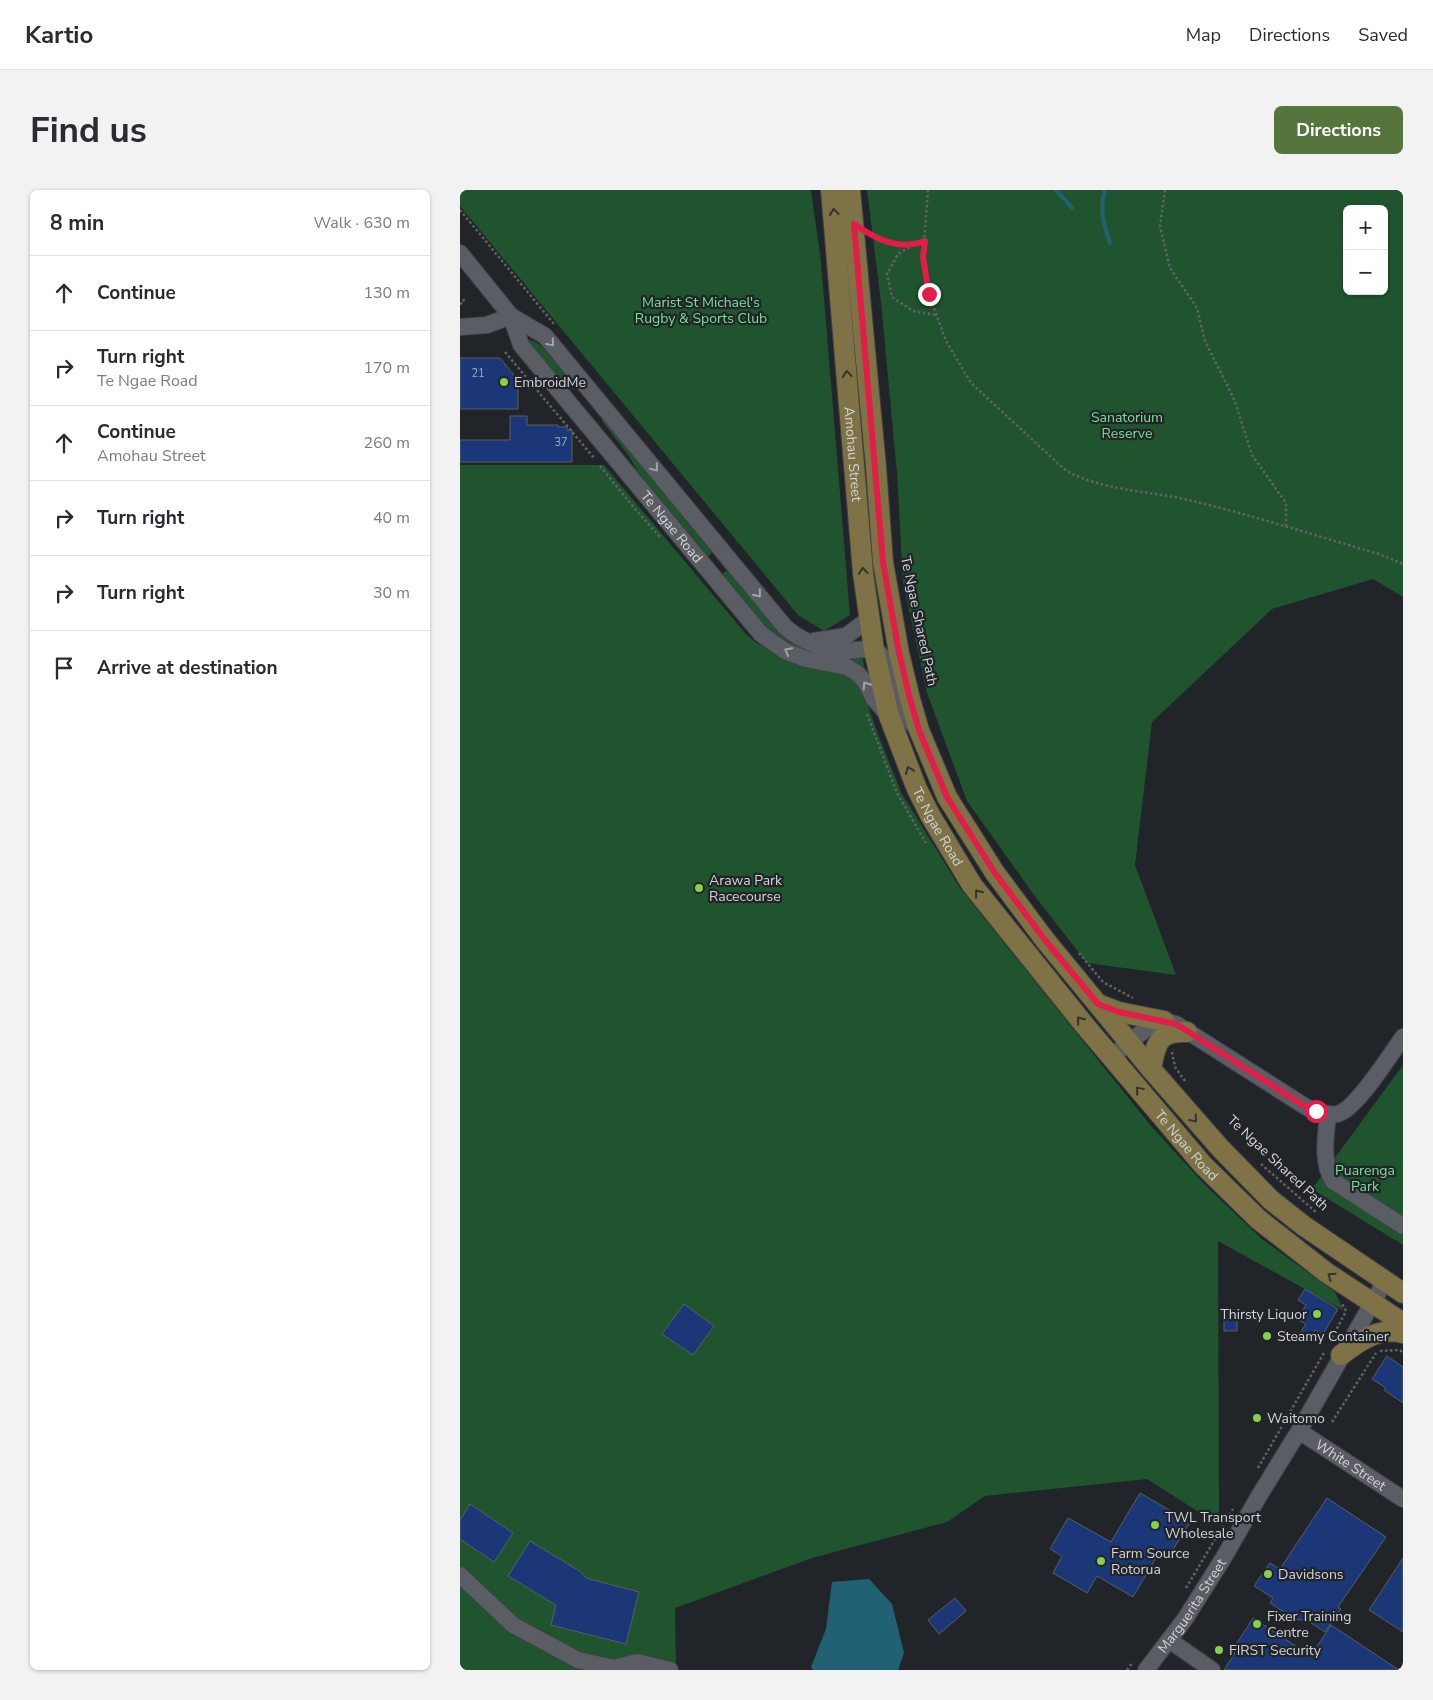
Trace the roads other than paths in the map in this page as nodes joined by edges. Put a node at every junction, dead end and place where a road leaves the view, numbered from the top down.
1 (831, 190) edge
2 (850, 190) edge
3 (460, 253) edge
4 (511, 316) junction
5 (460, 327) edge
6 (604, 407) junction
7 (586, 422) junction
8 (726, 556) junction
9 (708, 569) junction
10 (869, 619) junction
11 (809, 642) junction
12 (874, 650) junction
13 (889, 716) junction
14 (919, 730) junction
15 (1098, 1004) junction
16 (1164, 1022) junction
17 (1187, 1032) junction
18 (1403, 1037) edge
19 (1128, 1042) junction
20 (1112, 1057) junction
21 (1151, 1069) junction
22 (1328, 1114) junction
23 (1403, 1226) edge
24 (1385, 1281) junction
25 (1403, 1294) edge
26 (1372, 1303) junction
27 (1403, 1323) edge
28 (1403, 1333) edge
29 (1341, 1355) junction
30 (1299, 1431) junction
31 (1403, 1499) edge
32 (460, 1575) edge
33 (1169, 1640) junction
34 (1142, 1663) edge
35 (670, 1670) edge
36 (1212, 1670) edge

10 -> 1 main road, Amohau Street
2 - 14 main road, Amohau Street
3 - 4 street, Te Ngae Road
4 - 5 street
4 -> 6 street, Te Ngae Road
4 - 7 street, Te Ngae Road
6 - 7 street
6 -> 8 street, Te Ngae Road
7 - 9 street, Te Ngae Road
8 - 9 street
8 -> 11 street, Te Ngae Road
13 -> 9 street, Te Ngae Road
10 - 11 street
10 - 12 main road, Amohau Street
11 - 12 street, Te Ngae Road
12 - 13 main road, Amohau Street
12 - 14 street, Te Ngae Road
20 -> 13 main road, Te Ngae Road
14 - 15 main road, Te Ngae Road
15 - 16 main road
15 - 19 main road, Te Ngae Road
16 - 17 street
16 - 19 street
17 - 21 main road
17 - 22 street
18 - 22 street
19 - 20 street
19 - 21 main road, Te Ngae Road
26 -> 20 main road, Te Ngae Road
21 -> 24 main road, Te Ngae Road
22 - 23 street
24 - 25 main road, Te Ngae Road
24 - 26 street, Marguerita Street
26 - 27 main road, Te Ngae Road
26 - 29 street, Marguerita Street
28 - 29 main road
29 - 30 street, Marguerita Street
30 - 31 street, White Street
30 - 33 street, Marguerita Street
32 - 35 street
33 - 34 street, Marguerita Street
33 - 36 street

